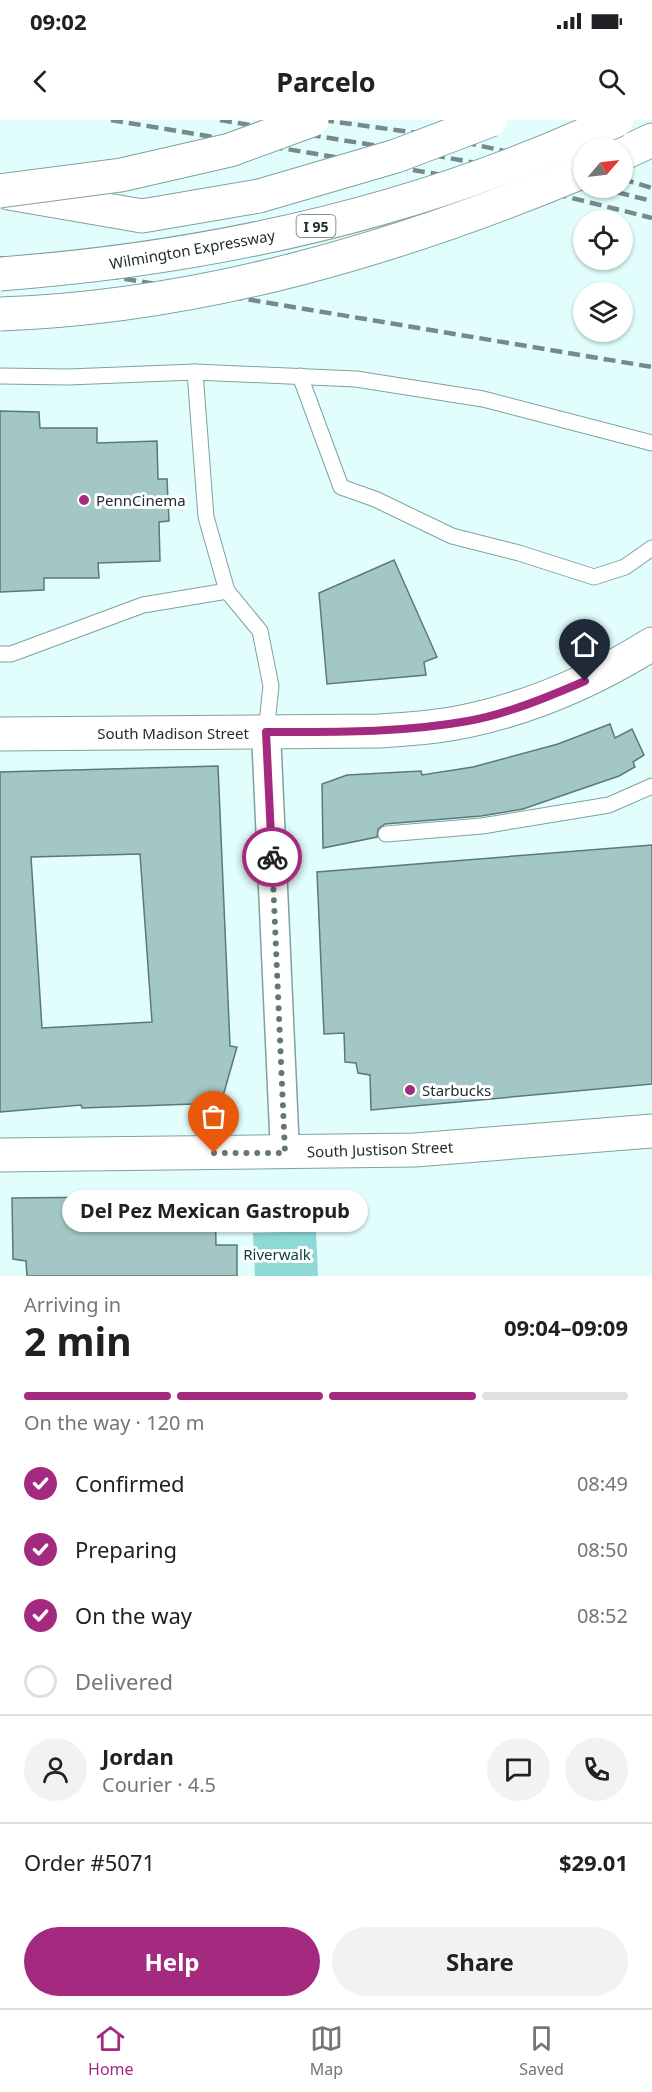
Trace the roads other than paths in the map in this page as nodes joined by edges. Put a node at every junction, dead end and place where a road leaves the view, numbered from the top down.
1 (312, 120) edge
2 (491, 120) edge
3 (617, 120) edge
4 (652, 140) edge
5 (633, 149) edge
6 (573, 175) edge
7 (0, 191) edge
8 (0, 274) edge
9 (0, 314) edge
10 (195, 372) junction
11 (0, 376) edge
12 (300, 376) junction
13 (652, 443) edge
14 (652, 548) edge
15 (227, 591) junction
16 (652, 644) edge
17 (0, 654) edge
18 (266, 732) junction
19 (0, 734) edge
20 (652, 786) edge
21 (386, 834) dead end
22 (652, 1131) edge
23 (285, 1153) junction
24 (0, 1155) edge

1 - 7 main road, bridge
2 - 7 main road, bridge
3 - 8 main road, Wilmington Expressway / I 95, bridge
4 - 5 main road
6 - 9 main road, bridge
10 - 11 lane
10 - 12 lane
10 - 15 lane
12 - 13 lane
12 - 14 lane
15 - 17 lane
15 - 18 lane
16 - 18 main road, South Madison Street
18 - 19 main road, South Madison Street
18 - 23 street
20 - 21 lane
22 - 23 main road, South Justison Street
23 - 24 main road, South Justison Street

